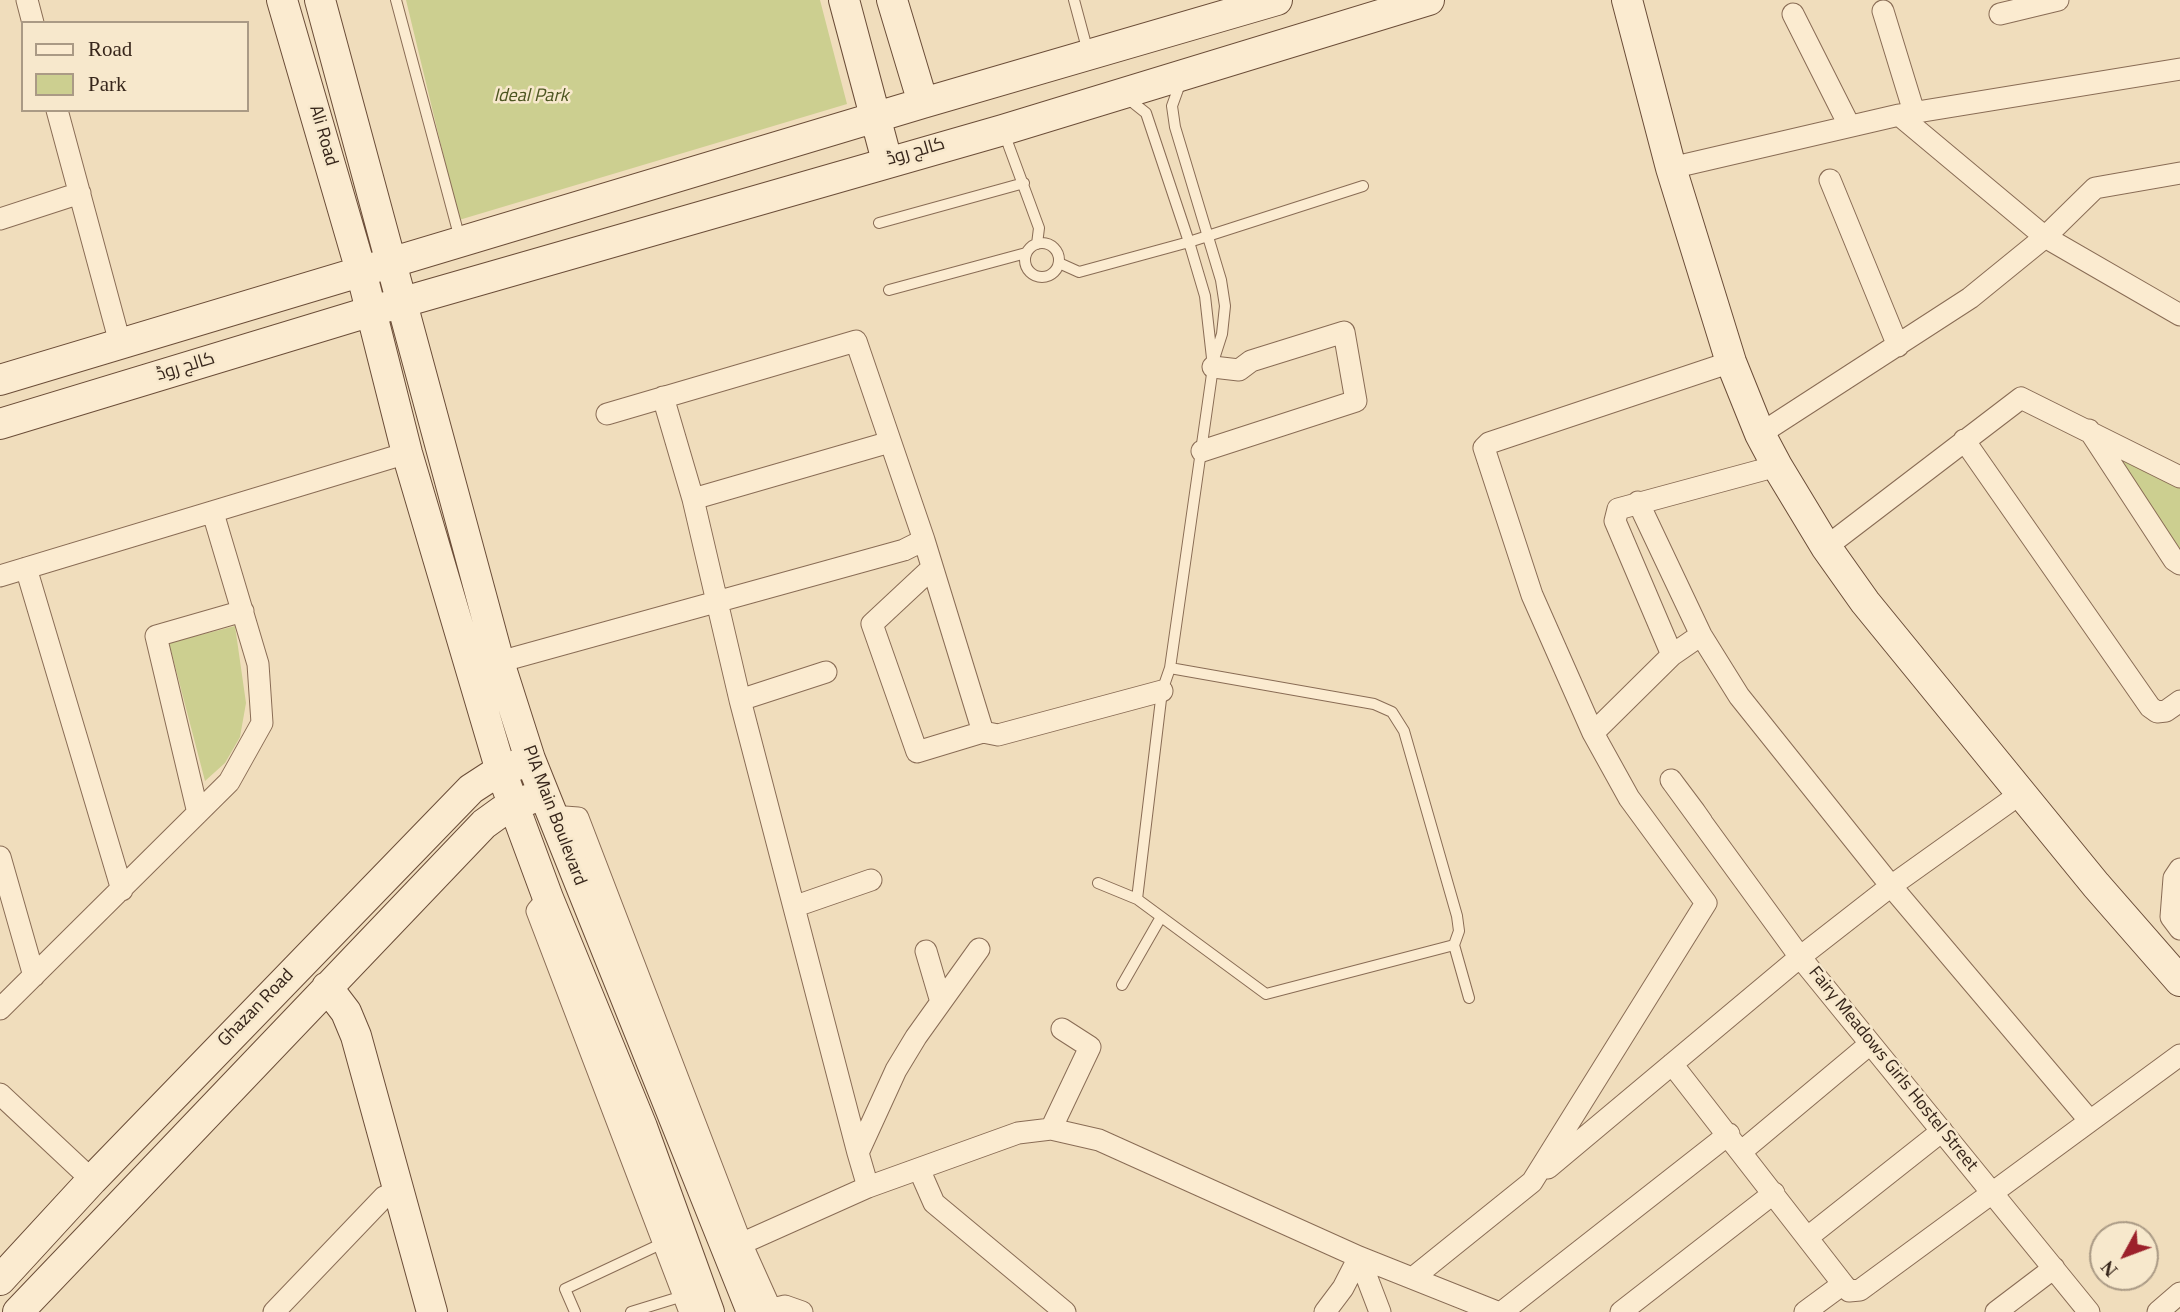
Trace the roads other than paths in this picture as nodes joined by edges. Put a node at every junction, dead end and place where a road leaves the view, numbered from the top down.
1 (27, 0) edge
2 (282, 0) edge
3 (320, 0) edge
4 (396, 0) edge
5 (844, 0) edge
6 (892, 0) edge
7 (1074, 0) edge
8 (1278, 0) edge
9 (1429, 0) edge
10 (1627, 0) edge
11 (2058, 0) edge
12 (1883, 11) dead end
13 (1793, 14) dead end
14 (2000, 14) dead end
15 (32, 21) edge
16 (1089, 54) junction
17 (2180, 69) edge
18 (1185, 73) junction
19 (1120, 94) junction
20 (923, 103) junction
21 (58, 112) edge
22 (1907, 114) junction
23 (874, 118) junction
24 (1849, 125) junction
25 (1003, 130) junction
26 (887, 161) junction
27 (1671, 168) junction
28 (2180, 173) edge
29 (1830, 180) dead end
30 (1024, 183) junction
31 (1363, 186) dead end
32 (80, 193) junction
33 (0, 219) edge
34 (879, 223) dead end
35 (1208, 235) junction
36 (2045, 237) junction
37 (460, 242) junction
38 (1189, 242) junction
39 (1037, 243) junction
40 (1027, 253) junction
41 (390, 263) junction
42 (1059, 263) junction
43 (361, 271) junction
44 (889, 289) dead end
45 (401, 303) junction
46 (372, 311) junction
47 (2180, 315) edge
48 (120, 344) junction
49 (1898, 346) junction
50 (1731, 362) junction
51 (1213, 364) junction
52 (0, 380) edge
53 (663, 397) junction
54 (607, 414) dead end
55 (0, 424) edge
56 (2088, 429) junction
57 (1760, 434) junction
58 (1964, 440) junction
59 (890, 442) junction
60 (1202, 451) junction
61 (407, 453) junction
62 (1777, 466) junction
63 (2180, 477) edge
64 (693, 499) junction
65 (1638, 502) junction
66 (213, 513) junction
67 (923, 540) junction
68 (1826, 547) junction
69 (2180, 564) edge
70 (26, 568) junction
71 (932, 568) junction
72 (0, 576) edge
73 (716, 602) junction
74 (243, 611) junction
75 (1701, 635) junction
76 (1672, 655) junction
77 (499, 662) junction
78 (1170, 668) junction
79 (826, 672) dead end
80 (1162, 691) junction
81 (740, 700) junction
82 (2180, 701) edge
83 (984, 732) junction
84 (1593, 733) junction
85 (530, 759) junction
86 (501, 771) junction
87 (2020, 794) junction
88 (547, 805) junction
89 (513, 806) junction
90 (198, 813) junction
91 (1702, 822) dead end
92 (0, 857) edge
93 (2180, 869) edge
94 (872, 880) dead end
95 (1098, 883) dead end
96 (1891, 886) junction
97 (122, 890) junction
98 (548, 898) junction
99 (1137, 899) junction
100 (796, 906) junction
101 (1161, 917) junction
102 (2180, 929) edge
103 (1454, 945) junction
104 (979, 949) dead end
105 (926, 951) dead end
106 (1800, 957) junction
107 (34, 976) junction
108 (2180, 981) edge
109 (1122, 985) dead end
110 (327, 987) junction
111 (1469, 998) dead end
112 (941, 1002) junction
113 (0, 1009) edge
114 (1062, 1029) dead end
115 (1870, 1044) junction
116 (2180, 1055) edge
117 (1672, 1064) junction
118 (0, 1094) edge
119 (2090, 1121) junction
120 (1051, 1129) junction
121 (1942, 1131) junction
122 (1735, 1143) junction
123 (858, 1153) junction
124 (919, 1169) junction
125 (92, 1180) junction
126 (1532, 1182) junction
127 (868, 1187) junction
128 (398, 1190) junction
129 (1774, 1193) junction
130 (1993, 1194) junction
131 (1808, 1237) junction
132 (663, 1243) junction
133 (733, 1247) junction
134 (1359, 1256) junction
135 (2054, 1268) junction
136 (6, 1274) edge
137 (1414, 1277) junction
138 (1843, 1284) junction
139 (2180, 1293) edge
140 (28, 1301) edge
141 (686, 1304) edge
142 (764, 1311) edge
143 (274, 1312) edge
144 (432, 1312) edge
145 (575, 1312) edge
146 (631, 1312) edge
147 (709, 1312) edge
148 (802, 1312) edge
149 (1065, 1312) edge
150 (1325, 1312) edge
151 (1380, 1312) edge
152 (1500, 1312) edge
153 (1621, 1312) edge
154 (1805, 1312) edge
155 (1996, 1312) edge
156 (2089, 1312) edge
157 (2158, 1312) edge

1 - 15 street
2 - 43 main road, Ali Road
3 - 41 main road, Ali Road
4 - 37 lane
5 - 23 main road
6 - 20 main road
7 - 16 lane
8 - 16 main road
9 - 18 main road, کالج روڈ
10 - 27 main road
11 - 14 street
12 - 22 street
13 - 24 street
16 - 20 main road
17 - 22 street
18 - 19 main road, کالج روڈ
18 - 35 lane
19 - 25 main road, کالج روڈ
19 - 38 lane
20 - 23 main road
21 - 32 street
22 - 24 street
22 - 36 street
23 - 26 main road
23 - 37 main road
24 - 27 street
25 - 26 main road, کالج روڈ
25 - 30 lane
26 - 45 main road, کالج روڈ
27 - 50 main road
28 - 36 street
29 - 49 street
30 - 34 lane
30 - 39 lane
31 - 35 lane
32 - 33 street
32 - 48 street
35 - 38 lane
35 - 51 lane
36 - 47 street
36 - 49 street
37 - 41 main road
38 - 42 lane
38 - 51 lane
39 - 40 lane
39 - 42 lane
40 - 42 lane
40 - 44 lane
41 - 43 main road
41 - 45 main road, Ali Road
43 - 46 main road, Ali Road
43 - 48 main road
45 - 46 main road, کالج روڈ
45 - 77 main road, PIA Main Boulevard
46 - 55 main road, کالج روڈ
46 - 61 main road, PIA Main Boulevard
48 - 52 main road
49 - 57 street
50 - 57 main road
50 - 84 street
51 - 60 lane
51 - 60 street
53 - 54 street
53 - 59 street
53 - 64 street
56 - 58 street
56 - 63 street
56 - 69 street
57 - 62 main road
58 - 68 street
58 - 82 street
59 - 64 street
59 - 67 street
60 - 78 lane
61 - 66 street
61 - 86 main road, PIA Main Boulevard
62 - 65 street
62 - 68 main road
64 - 73 street
65 - 75 street
65 - 76 street
66 - 70 street
66 - 74 street
67 - 71 street
67 - 73 street
68 - 87 main road
70 - 72 street
70 - 97 street
71 - 83 street
71 - 83 street
73 - 77 street
73 - 81 street
74 - 90 street
74 - 90 street
75 - 76 street
75 - 96 street
76 - 84 street
77 - 85 main road, PIA Main Boulevard
78 - 80 lane
78 - 103 lane
79 - 81 street
80 - 83 street
80 - 99 lane
81 - 100 street
84 - 126 street
85 - 86 main road, Ghazan Road
85 - 88 main road, PIA Main Boulevard
86 - 89 main road, PIA Main Boulevard
86 - 125 main road, Ghazan Road
87 - 96 street
87 - 108 main road
88 - 89 main road, Ghazan Road
88 - 133 main road, PIA Main Boulevard
89 - 98 main road, PIA Main Boulevard
89 - 110 main road, Ghazan Road
90 - 97 street
91 - 106 street, Fairy Meadows Girls Hostel Street
92 - 107 street
93 - 102 street
94 - 100 street
95 - 99 lane
96 - 106 street
96 - 119 street
97 - 107 street
98 - 132 street
98 - 147 main road, PIA Main Boulevard
99 - 101 lane
100 - 123 street
101 - 103 lane
101 - 109 lane
103 - 111 lane
104 - 112 street
105 - 112 street
106 - 115 street, Fairy Meadows Girls Hostel Street
106 - 117 street
107 - 113 street
110 - 128 main road
110 - 140 main road, Ghazan Road
112 - 123 street
114 - 120 street
115 - 121 street, Fairy Meadows Girls Hostel Street
115 - 122 street
116 - 119 street
117 - 122 street
117 - 126 street
118 - 125 street
119 - 130 street
120 - 124 street
120 - 134 street
121 - 130 street, Fairy Meadows Girls Hostel Street
121 - 131 street
122 - 129 street
122 - 152 street
123 - 127 street
124 - 127 street
124 - 149 street
125 - 136 main road, Ghazan Road
126 - 137 street
127 - 133 street
128 - 143 street
128 - 144 main road
129 - 131 street
129 - 153 street
130 - 135 street, Fairy Meadows Girls Hostel Street
130 - 138 street
131 - 138 street
132 - 141 street
132 - 145 lane
133 - 142 main road, PIA Main Boulevard
134 - 137 street
134 - 150 street
134 - 151 street
135 - 155 street
135 - 156 street, Fairy Meadows Girls Hostel Street
136 - 140 main road
137 - 152 street
138 - 154 street
139 - 157 street
141 - 146 lane
142 - 148 street

